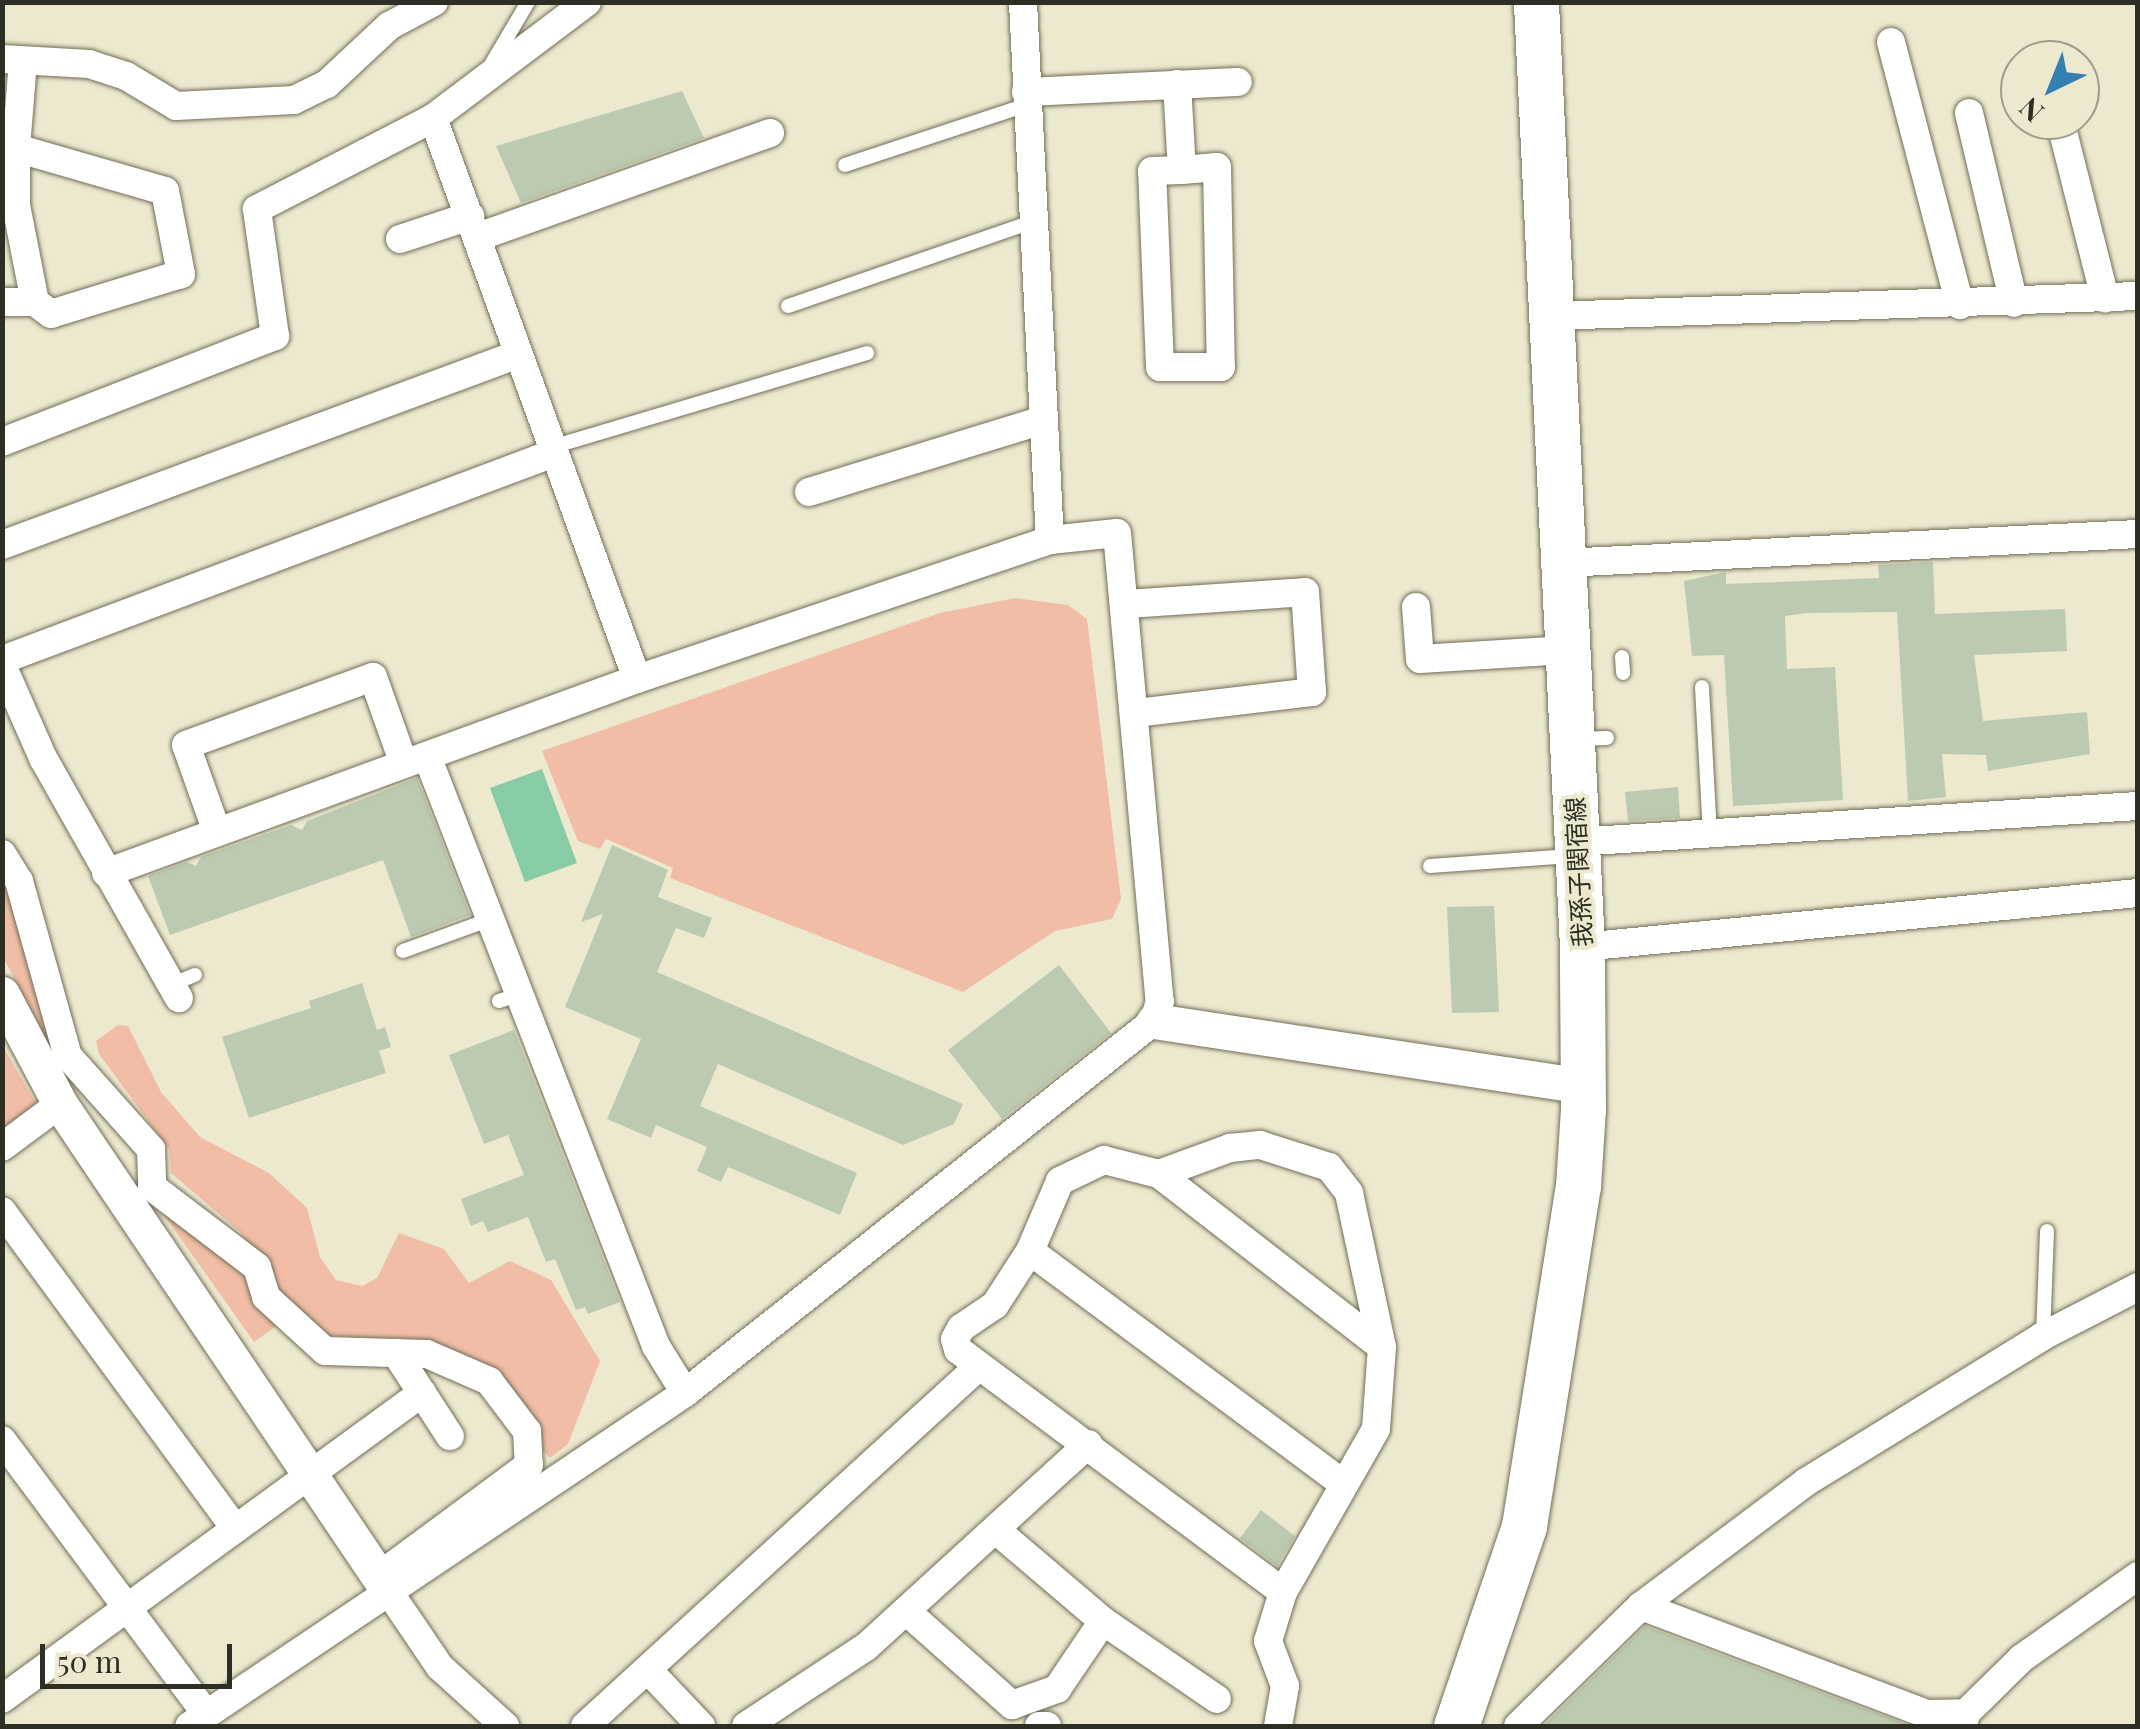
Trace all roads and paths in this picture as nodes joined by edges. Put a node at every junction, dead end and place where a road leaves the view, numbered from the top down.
1 (434, 2) edge
2 (528, 2) edge
3 (588, 2) edge
4 (1023, 2) edge
5 (1536, 2) edge
6 (1891, 42) dead end
7 (12, 60) edge
8 (487, 73) junction
9 (1238, 82) dead end
10 (1177, 84) junction
11 (1026, 99) junction
12 (1969, 112) dead end
13 (433, 118) junction
14 (770, 134) dead end
15 (2065, 140) edge
16 (10, 148) edge
17 (845, 165) dead end
18 (1182, 170) junction
19 (9, 205) edge
20 (1032, 222) junction
21 (474, 226) junction
22 (400, 239) dead end
23 (2138, 296) edge
24 (2104, 298) junction
25 (2, 302) edge
26 (36, 302) junction
27 (2014, 302) junction
28 (788, 306) dead end
29 (1960, 306) junction
30 (1551, 316) junction
31 (868, 353) dead end
32 (516, 356) junction
33 (1044, 420) junction
34 (2, 442) edge
35 (553, 450) junction
36 (809, 492) dead end
37 (2138, 534) edge
38 (1050, 540) junction
39 (2, 545) edge
40 (1563, 563) junction
41 (1126, 604) junction
42 (1416, 607) dead end
43 (1574, 633) junction
44 (1622, 657) dead end
45 (2, 663) edge
46 (1623, 673) dead end
47 (637, 679) junction
48 (1702, 687) dead end
49 (1136, 714) junction
50 (416, 760) junction
51 (2138, 806) edge
52 (217, 832) junction
53 (1710, 834) junction
54 (1576, 848) junction
55 (2, 854) edge
56 (1430, 866) dead end
57 (106, 872) junction
58 (2138, 893) edge
59 (491, 919) junction
60 (1582, 946) junction
61 (403, 951) dead end
62 (182, 986) dead end
63 (2, 994) edge
64 (1154, 1021) junction
65 (55, 1063) junction
66 (1583, 1086) junction
67 (60, 1104) junction
68 (2, 1148) edge
69 (1159, 1174) junction
70 (140, 1196) junction
71 (2, 1210) edge
72 (2047, 1231) dead end
73 (1030, 1251) junction
74 (2138, 1287) edge
75 (2043, 1336) junction
76 (1382, 1346) junction
77 (396, 1353) junction
78 (977, 1368) junction
79 (685, 1393) junction
80 (422, 1394) junction
81 (450, 1436) dead end
82 (2, 1440) edge
83 (1088, 1444) junction
84 (312, 1470) junction
85 (1342, 1483) junction
86 (234, 1528) junction
87 (996, 1530) junction
88 (2138, 1576) edge
89 (384, 1584) junction
90 (1283, 1592) junction
91 (126, 1606) junction
92 (1642, 1606) junction
93 (906, 1611) junction
94 (1103, 1621) junction
95 (649, 1671) junction
96 (7, 1686) edge
97 (1217, 1699) dead end
98 (198, 1720) edge
99 (1964, 1720) edge
100 (505, 1726) edge
101 (585, 1726) edge
102 (701, 1726) edge
103 (746, 1726) edge
104 (1039, 1726) edge
105 (1047, 1726) edge
106 (1278, 1726) edge
107 (1456, 1726) edge
108 (1518, 1726) edge

1 - 7 street
2 - 8 lane
3 - 8 street
4 - 11 street
5 - 30 main road, 我孫子関宿線
6 - 29 street
7 - 16 street
8 - 13 street
9 - 10 street
10 - 11 street
10 - 18 street
11 - 17 lane
11 - 20 street
12 - 27 street
13 - 21 street
13 - 34 street
14 - 21 street
15 - 24 street
16 - 19 street
16 - 26 street
18 - 18 street
19 - 26 street
20 - 28 lane
20 - 33 street
21 - 22 street
21 - 32 street
23 - 24 street
24 - 27 street
25 - 26 street
27 - 29 street
29 - 30 street
30 - 40 main road, 我孫子関宿線
31 - 35 lane
32 - 35 street
32 - 39 street
33 - 36 street
33 - 38 street
35 - 45 street
35 - 47 street
37 - 40 street
38 - 41 street
38 - 47 street
40 - 43 main road, 我孫子関宿線
41 - 49 street
41 - 49 street
42 - 43 street
43 - 54 main road, 我孫子関宿線
44 - 46 lane
45 - 57 street
47 - 50 street
48 - 53 lane
49 - 64 street
50 - 52 street
50 - 52 street
50 - 59 street
51 - 53 street
52 - 57 street
53 - 54 street
54 - 56 lane
54 - 60 main road, 我孫子関宿線
55 - 65 street
57 - 62 street
58 - 60 street
59 - 61 lane
59 - 79 street
60 - 66 main road, 我孫子関宿線
63 - 65 street
64 - 66 street
64 - 79 street
65 - 67 street
65 - 70 street
66 - 107 main road, 我孫子関宿線
67 - 68 street
67 - 70 street
69 - 73 street
69 - 76 street
69 - 76 street
70 - 77 street
70 - 84 street
71 - 86 street
72 - 75 lane
73 - 78 street
73 - 85 street
74 - 75 street
75 - 92 street
76 - 85 street
77 - 80 street
77 - 89 street
78 - 83 street
78 - 95 street
79 - 89 street
80 - 81 street
80 - 84 street
82 - 91 street
83 - 87 street
83 - 90 street
84 - 86 street
84 - 89 street
85 - 90 street
86 - 91 street
87 - 93 street
87 - 94 street
88 - 99 street
89 - 98 street
89 - 100 street
90 - 106 street
91 - 96 street
91 - 98 street
92 - 99 street
92 - 108 street
93 - 94 street
93 - 103 street
94 - 97 street
95 - 101 street
95 - 102 street
104 - 105 street

